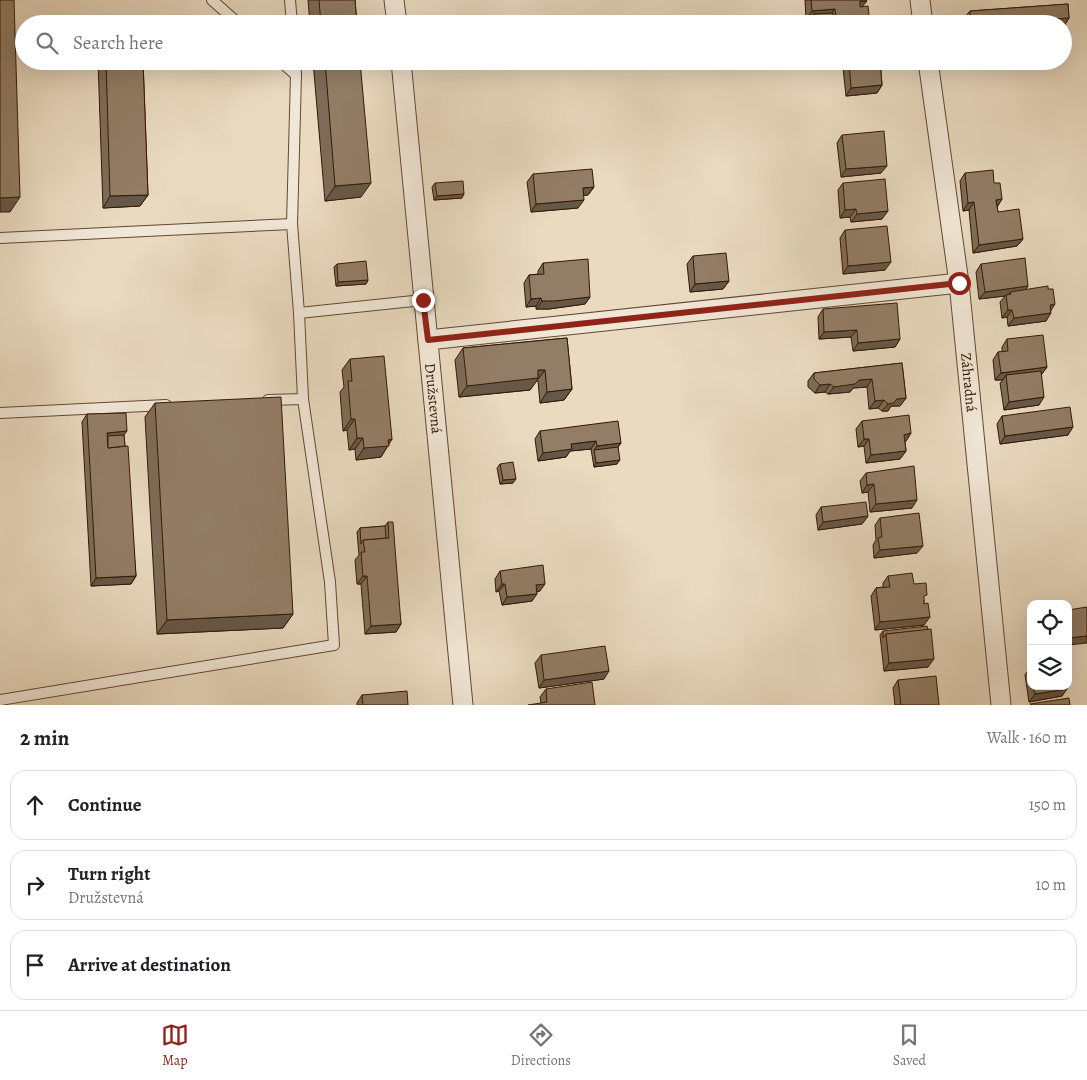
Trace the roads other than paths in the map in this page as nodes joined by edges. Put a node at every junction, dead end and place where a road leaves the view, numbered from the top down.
1 (212, 0) edge
2 (290, 0) edge
3 (394, 0) edge
4 (920, 0) edge
5 (229, 15) edge
6 (291, 15) edge
7 (396, 15) edge
8 (922, 15) edge
9 (290, 70) edge
10 (296, 70) edge
11 (402, 70) edge
12 (929, 70) edge
13 (296, 75) junction
14 (292, 224) junction
15 (0, 238) edge
16 (959, 283) junction
17 (423, 300) junction
18 (299, 313) junction
19 (428, 340) junction
20 (303, 399) junction
21 (254, 401) edge
22 (176, 405) edge
23 (0, 413) edge
24 (0, 700) edge
25 (463, 705) edge
26 (1001, 705) edge

1 - 5 lane
2 - 6 lane
3 - 7 street
4 - 8 street
9 - 13 lane
10 - 13 lane
11 - 17 street, Družstevná
12 - 16 street, Záhradná
13 - 14 lane
14 - 15 lane
14 - 18 lane
16 - 19 street
16 - 26 street, Záhradná
17 - 18 lane
17 - 19 street, Družstevná
18 - 20 lane
19 - 25 street, Družstevná
20 - 21 lane
20 - 24 lane
22 - 23 lane

